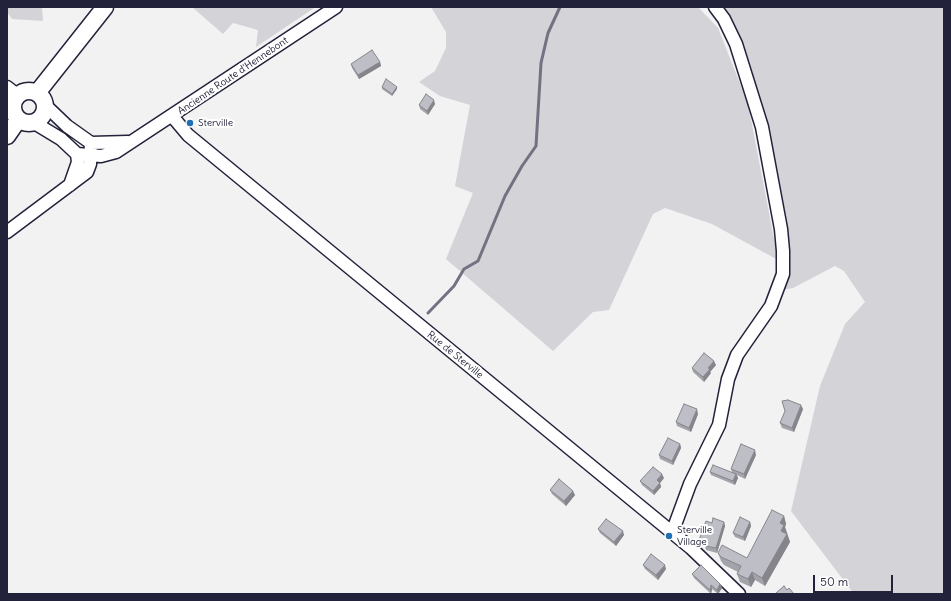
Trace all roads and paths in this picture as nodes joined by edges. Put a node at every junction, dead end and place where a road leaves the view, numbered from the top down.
1 (105, 7) edge
2 (336, 7) edge
3 (715, 7) edge
4 (12, 91) edge
5 (41, 99) junction
6 (172, 116) junction
7 (25, 121) junction
8 (7, 136) edge
9 (128, 142) junction
10 (91, 143) junction
11 (77, 154) junction
12 (91, 156) junction
13 (70, 185) junction
14 (7, 232) edge
15 (672, 533) junction
16 (739, 594) edge

1 - 5 main road
2 - 6 street, Ancienne Route d'Hennebont
3 - 15 street
4 - 5 main road
4 - 7 main road
5 - 7 main road
5 - 10 street
6 - 9 street, Ancienne Route d'Hennebont
6 - 15 street, Rue de Sterville
7 - 8 main road
7 - 11 street
9 - 10 street
9 - 12 street, Ancienne Route d'Hennebont
10 - 12 street
11 - 12 street, Ancienne Route d'Hennebont
11 - 13 street
12 - 13 street
13 - 14 street
15 - 16 street, Rue de Sterville

